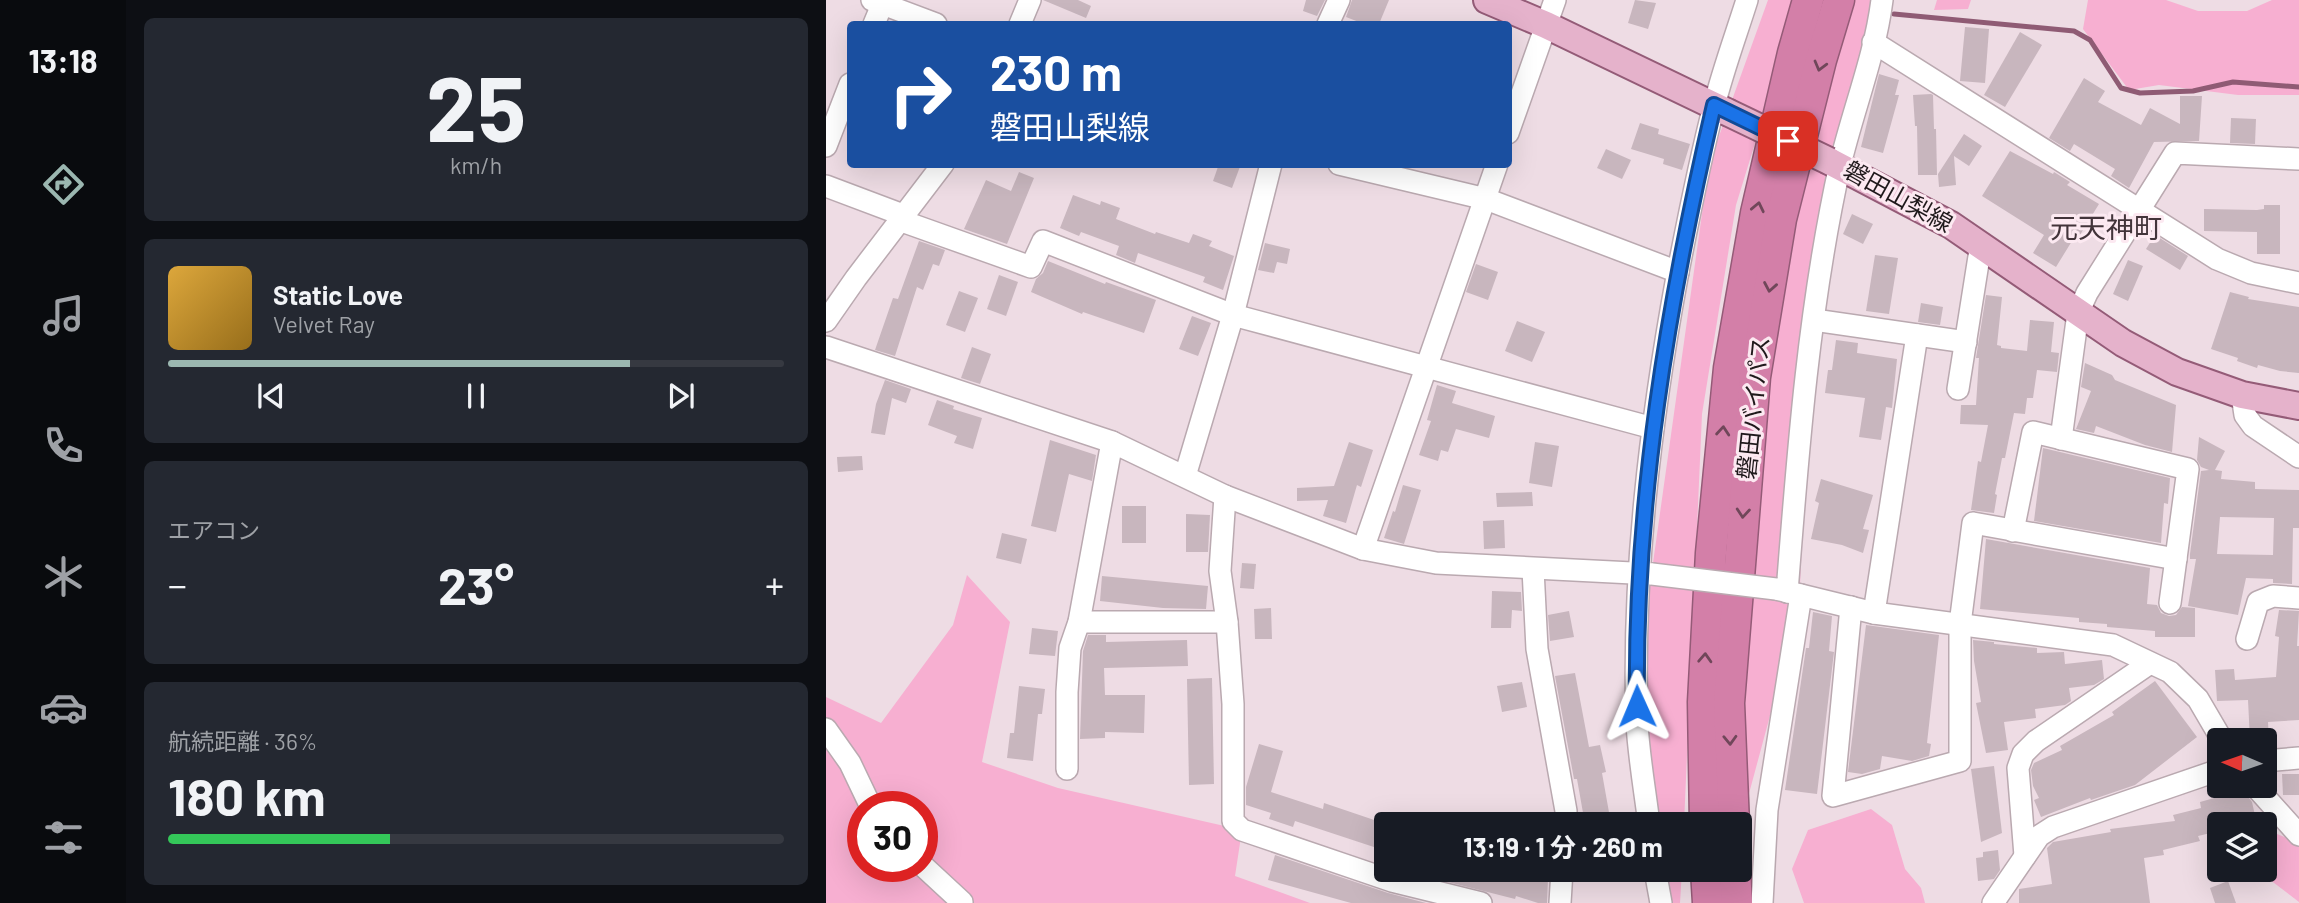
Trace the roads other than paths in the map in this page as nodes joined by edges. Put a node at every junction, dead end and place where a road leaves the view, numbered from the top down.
1 (1030, 0) edge
2 (1339, 0) edge
3 (1487, 0) edge
4 (1555, 0) edge
5 (1746, 0) edge
6 (1808, 0) edge
7 (1839, 0) edge
8 (1882, 0) edge
9 (880, 1) edge
10 (875, 21) edge
11 (929, 21) edge
12 (1021, 21) edge
13 (1329, 21) edge
14 (1546, 25) junction
15 (1873, 42) junction
16 (847, 92) edge
17 (1721, 108) junction
18 (1512, 122) edge
19 (826, 146) edge
20 (2299, 159) edge
21 (1835, 163) junction
22 (940, 168) edge
23 (1270, 168) edge
24 (1356, 168) edge
25 (1496, 168) edge
26 (826, 186) edge
27 (1486, 199) junction
28 (2138, 211) junction
29 (901, 217) junction
30 (1981, 244) junction
31 (1678, 272) junction
32 (2299, 282) edge
33 (2078, 313) junction
34 (1233, 315) junction
35 (1814, 320) junction
36 (826, 321) edge
37 (1917, 335) junction
38 (1966, 342) junction
39 (826, 347) edge
40 (1427, 367) junction
41 (1958, 389) dead end
42 (2242, 395) junction
43 (2299, 406) edge
44 (1653, 428) junction
45 (2061, 439) junction
46 (1112, 442) junction
47 (2299, 457) edge
48 (1185, 476) junction
49 (1225, 496) junction
50 (2013, 531) junction
51 (1363, 550) junction
52 (2176, 559) junction
53 (1533, 569) junction
54 (1646, 574) junction
55 (1788, 592) junction
56 (2299, 598) edge
57 (2170, 603) dead end
58 (1851, 607) junction
59 (1874, 613) junction
60 (1079, 622) junction
61 (1227, 622) junction
62 (1960, 624) junction
63 (2247, 639) dead end
64 (2150, 663) junction
65 (2215, 728) edge
66 (826, 729) edge
67 (2299, 758) edge
68 (2277, 760) edge
69 (1067, 769) dead end
70 (2207, 774) edge
71 (863, 791) edge
72 (2266, 798) edge
73 (1566, 812) edge
74 (1648, 812) edge
75 (1705, 812) edge
76 (1733, 812) edge
77 (2299, 835) edge
78 (2025, 856) junction
79 (938, 880) edge
80 (1561, 882) edge
81 (1657, 882) edge
82 (1742, 895) edge
83 (962, 902) edge
84 (1480, 903) edge
85 (1560, 903) edge
86 (1661, 903) edge
87 (1993, 903) edge

1 - 12 street
2 - 13 street
3 - 14 main road, 磐田山梨線
4 - 14 street
5 - 17 street
75 -> 6 highway, 磐田バイパス
7 -> 76 highway, 磐田バイパス
8 - 15 street
9 - 10 street
9 - 11 street
14 - 17 main road, 磐田山梨線
14 - 18 street
15 - 21 street
15 - 28 street
16 - 19 street
17 - 21 main road, 磐田山梨線, bridge
17 - 31 street
20 - 28 street
21 - 30 main road, 磐田山梨線
21 - 35 street
22 - 29 street
23 - 34 street
24 - 27 street
25 - 27 street
26 - 29 street
27 - 31 street
27 - 40 street
28 - 32 street
28 - 33 street
29 - 34 street
29 - 36 street
30 - 33 main road, 磐田山梨線
30 - 38 street
31 - 44 street
33 - 42 main road, 磐田山梨線
33 - 45 street
34 - 40 street
34 - 48 street
35 - 37 street
35 - 55 street
37 - 38 street
37 - 59 street
38 - 41 street
39 - 46 street
40 - 44 street
40 - 51 street
42 - 43 main road, 磐田山梨線
42 - 47 street
44 - 54 street
45 - 50 street
45 - 52 street
46 - 48 street
46 - 60 street
48 - 49 street
49 - 51 street
49 - 61 street
50 - 52 street
50 - 62 street
51 - 53 street
52 - 57 street
53 - 54 street
53 - 73 street
54 - 55 street, bridge
54 - 74 street
55 - 58 street
55 - 82 street
56 - 63 street
58 - 59 street
58 - 62 street
59 - 62 street
60 - 61 street
60 - 69 street
61 - 84 street
62 - 64 street
64 - 65 street
64 - 78 street
66 - 71 street
67 - 68 street
70 - 78 street
72 - 77 street
78 - 87 street
79 - 83 street
80 - 85 street
81 - 86 street

